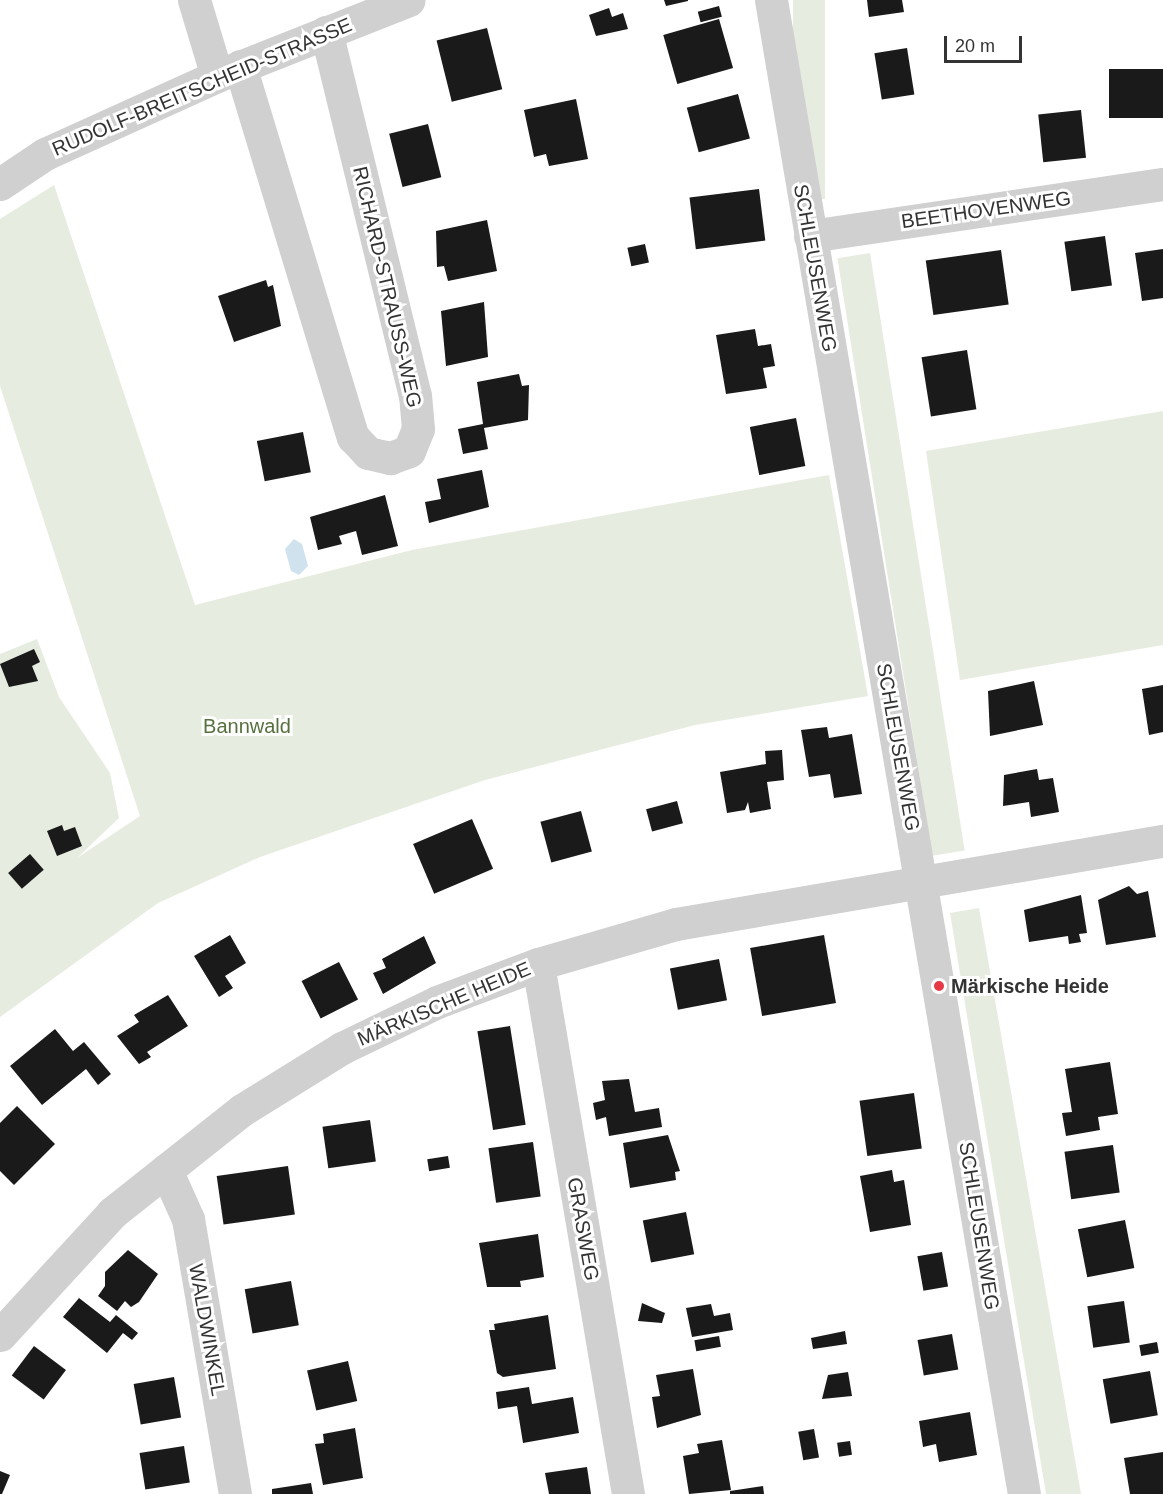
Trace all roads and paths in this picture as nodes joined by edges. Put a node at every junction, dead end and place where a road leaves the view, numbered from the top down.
1 (194, 0) edge
2 (409, 0) edge
3 (771, 0) edge
4 (326, 32) junction
5 (229, 71) junction
6 (0, 184) edge
7 (1163, 184) edge
8 (810, 236) junction
9 (1163, 841) edge
10 (921, 881) junction
11 (538, 964) junction
12 (166, 1170) junction
13 (0, 1335) edge
14 (235, 1494) edge
15 (628, 1494) edge
16 (1024, 1494) edge

1 - 5 street, RICHARD-STRAUSS-WEG
2 - 4 street, RUDOLF-BREITSCHEID-STRASSE
3 - 8 street, SCHLEUSENWEG
4 - 5 street, RUDOLF-BREITSCHEID-STRASSE
4 - 5 street, RICHARD-STRAUSS-WEG
5 - 6 street, RUDOLF-BREITSCHEID-STRASSE
7 - 8 street, BEETHOVENWEG
8 - 10 street, SCHLEUSENWEG
9 - 10 street, MÄRKISCHE HEIDE
10 - 11 street, MÄRKISCHE HEIDE
10 - 16 street, SCHLEUSENWEG
11 - 12 street, MÄRKISCHE HEIDE
11 - 15 street, GRASWEG
12 - 13 street, MÄRKISCHE HEIDE
12 - 14 street, WALDWINKEL

